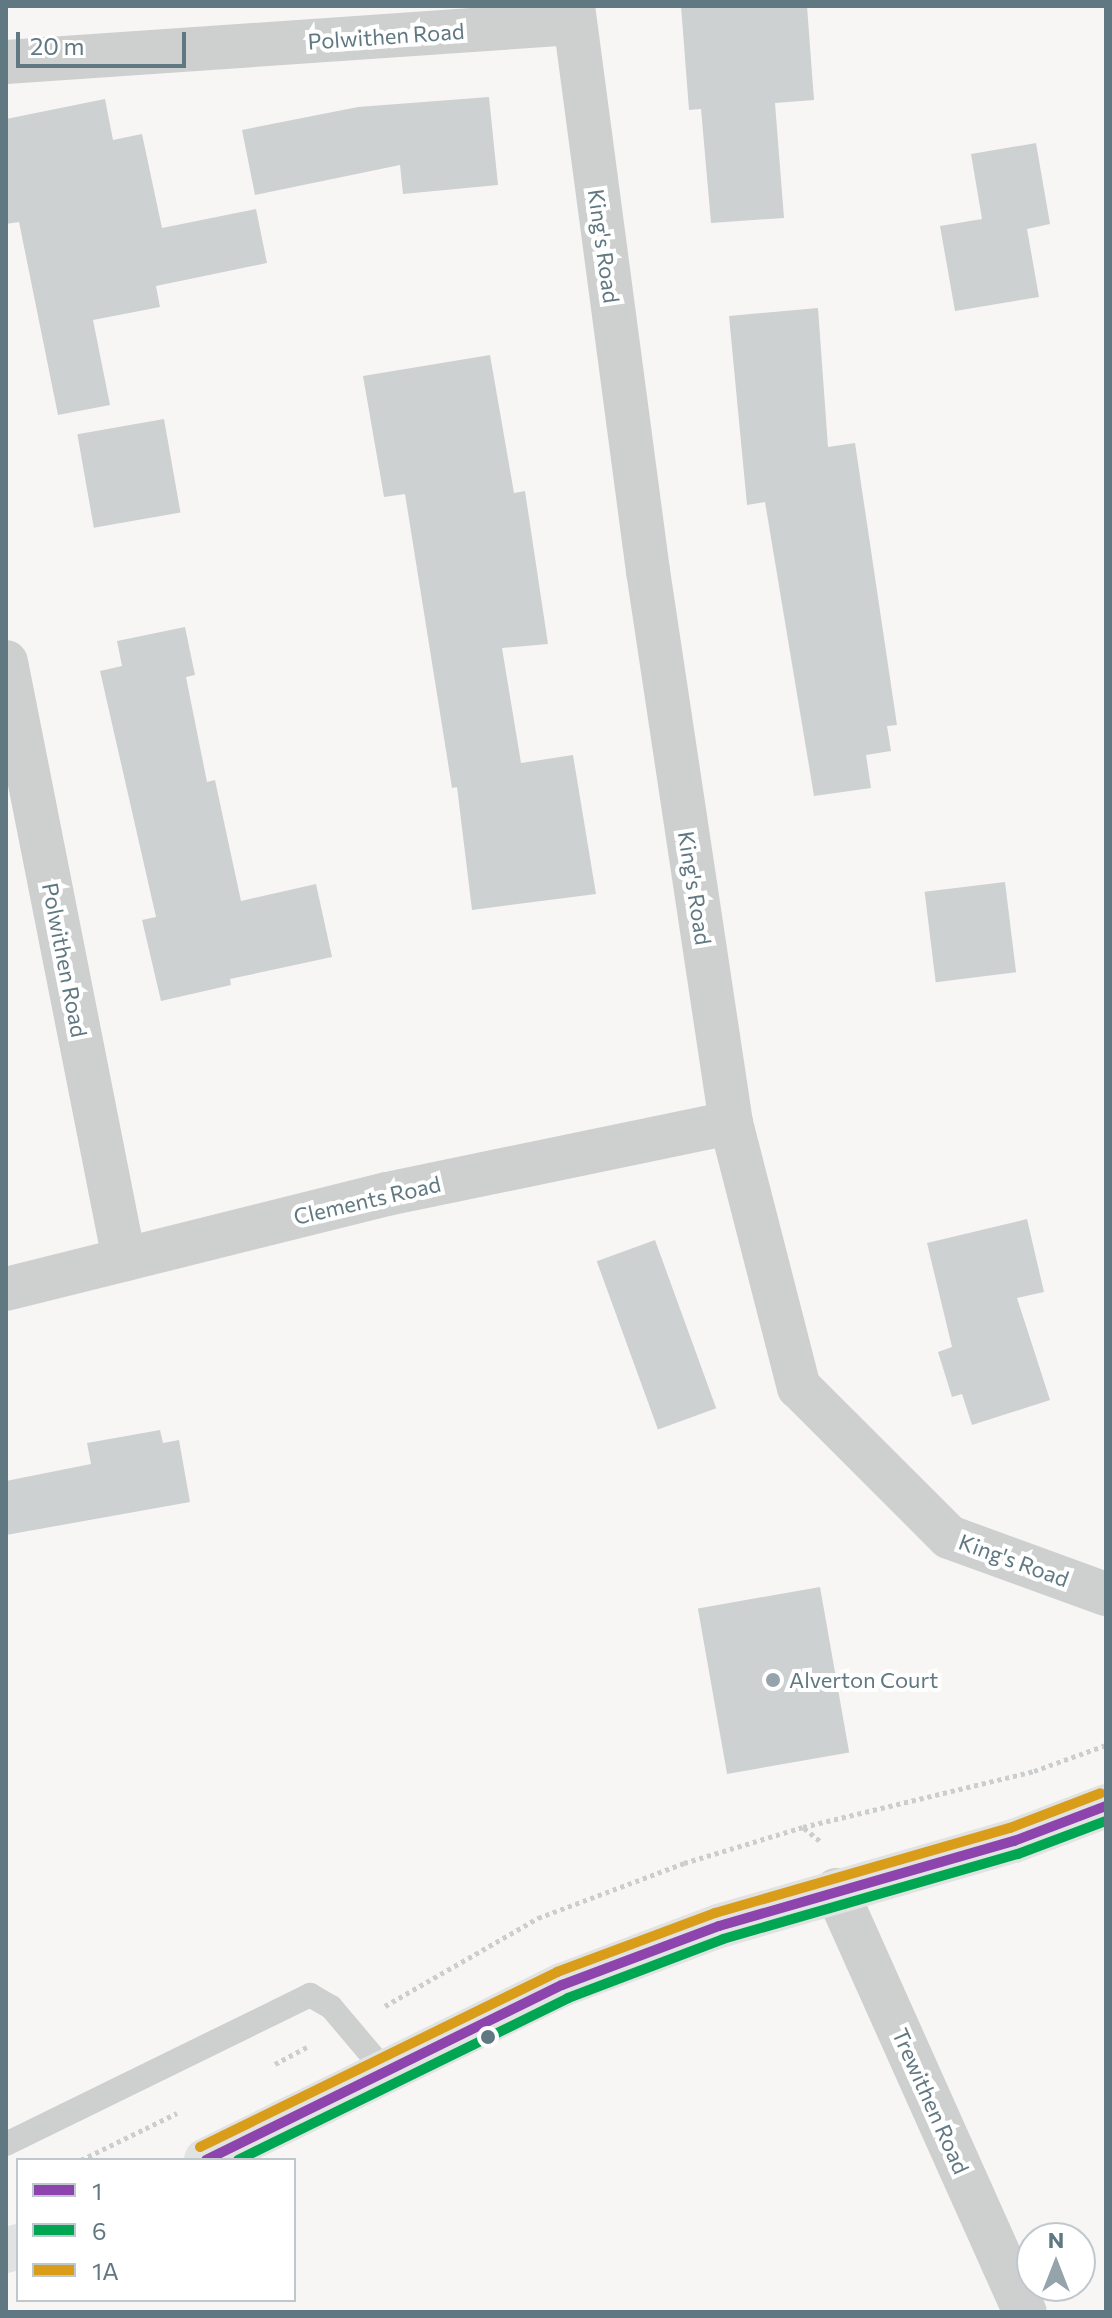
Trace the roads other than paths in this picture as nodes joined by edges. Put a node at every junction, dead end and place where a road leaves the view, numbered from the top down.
1 (574, 15) edge
2 (6, 62) edge
3 (6, 662) edge
4 (731, 1123) junction
5 (124, 1259) junction
6 (6, 1289) edge
7 (1106, 1594) edge
8 (1106, 1806) edge
9 (836, 1890) junction
10 (386, 2072) junction
11 (6, 2144) edge
12 (210, 2158) edge
13 (1025, 2312) edge

1 - 2 street, Polwithen Road
1 - 4 street, King's Road
3 - 5 street, Polwithen Road
4 - 5 street, Clements Road
4 - 7 street, King's Road
5 - 6 street, Clements Road
8 - 9 street
9 - 10 street
9 - 13 street, Trewithen Road
10 - 11 lane
10 - 12 street

